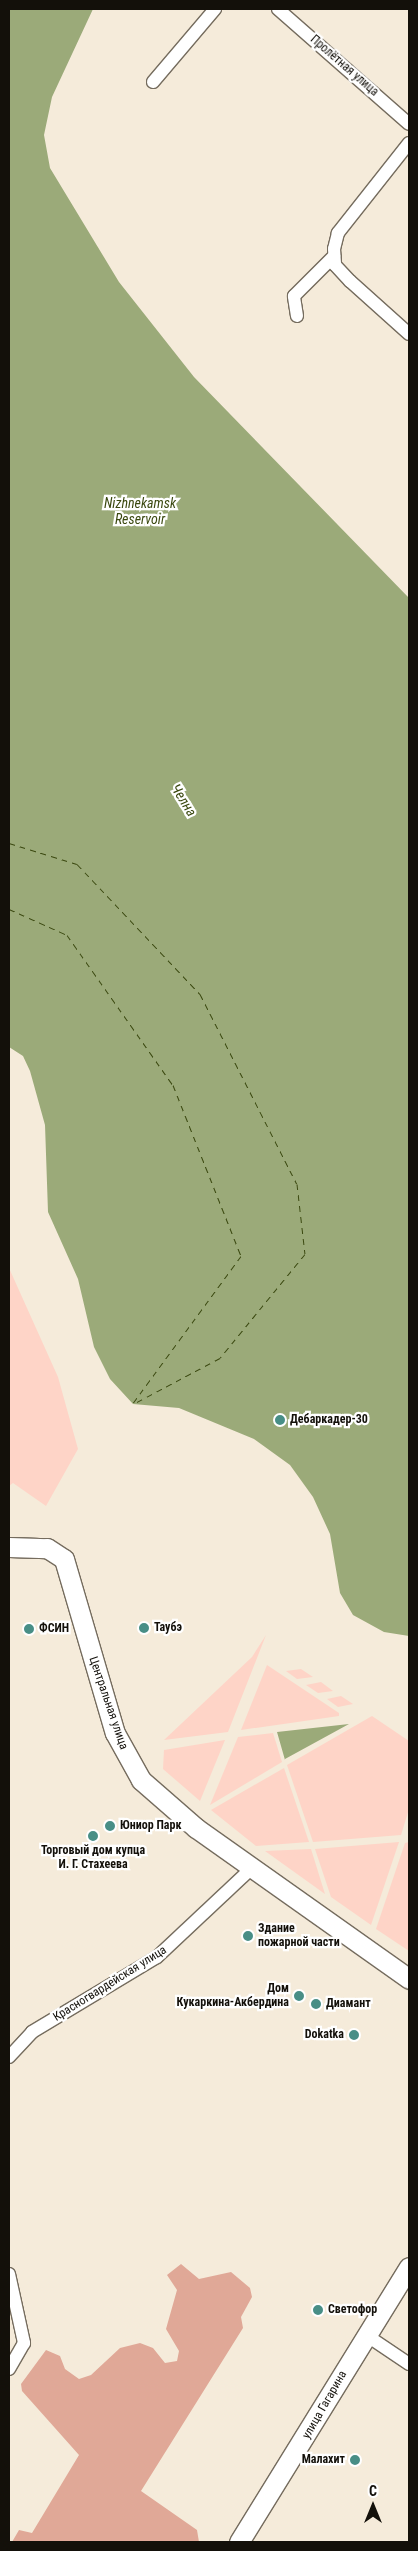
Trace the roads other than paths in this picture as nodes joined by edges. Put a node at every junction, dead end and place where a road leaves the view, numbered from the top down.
1 (215, 9) edge
2 (278, 9) edge
3 (153, 82) dead end
4 (409, 124) edge
5 (409, 143) edge
6 (334, 252) junction
7 (297, 316) dead end
8 (409, 334) edge
9 (9, 1547) edge
10 (253, 1867) junction
11 (409, 1979) edge
12 (9, 2056) edge
13 (409, 2267) edge
14 (9, 2274) edge
15 (366, 2336) junction
16 (409, 2364) edge
17 (9, 2369) edge
18 (240, 2542) edge

1 - 3 street
2 - 4 street, Пролётная улица
5 - 6 street
6 - 7 street
6 - 8 street
9 - 10 street, Центральная улица
10 - 11 street, Центральная улица
10 - 12 street, Красногвардейская улица
13 - 15 street, улица Гагарина
14 - 17 street
15 - 16 street
15 - 18 street, улица Гагарина

